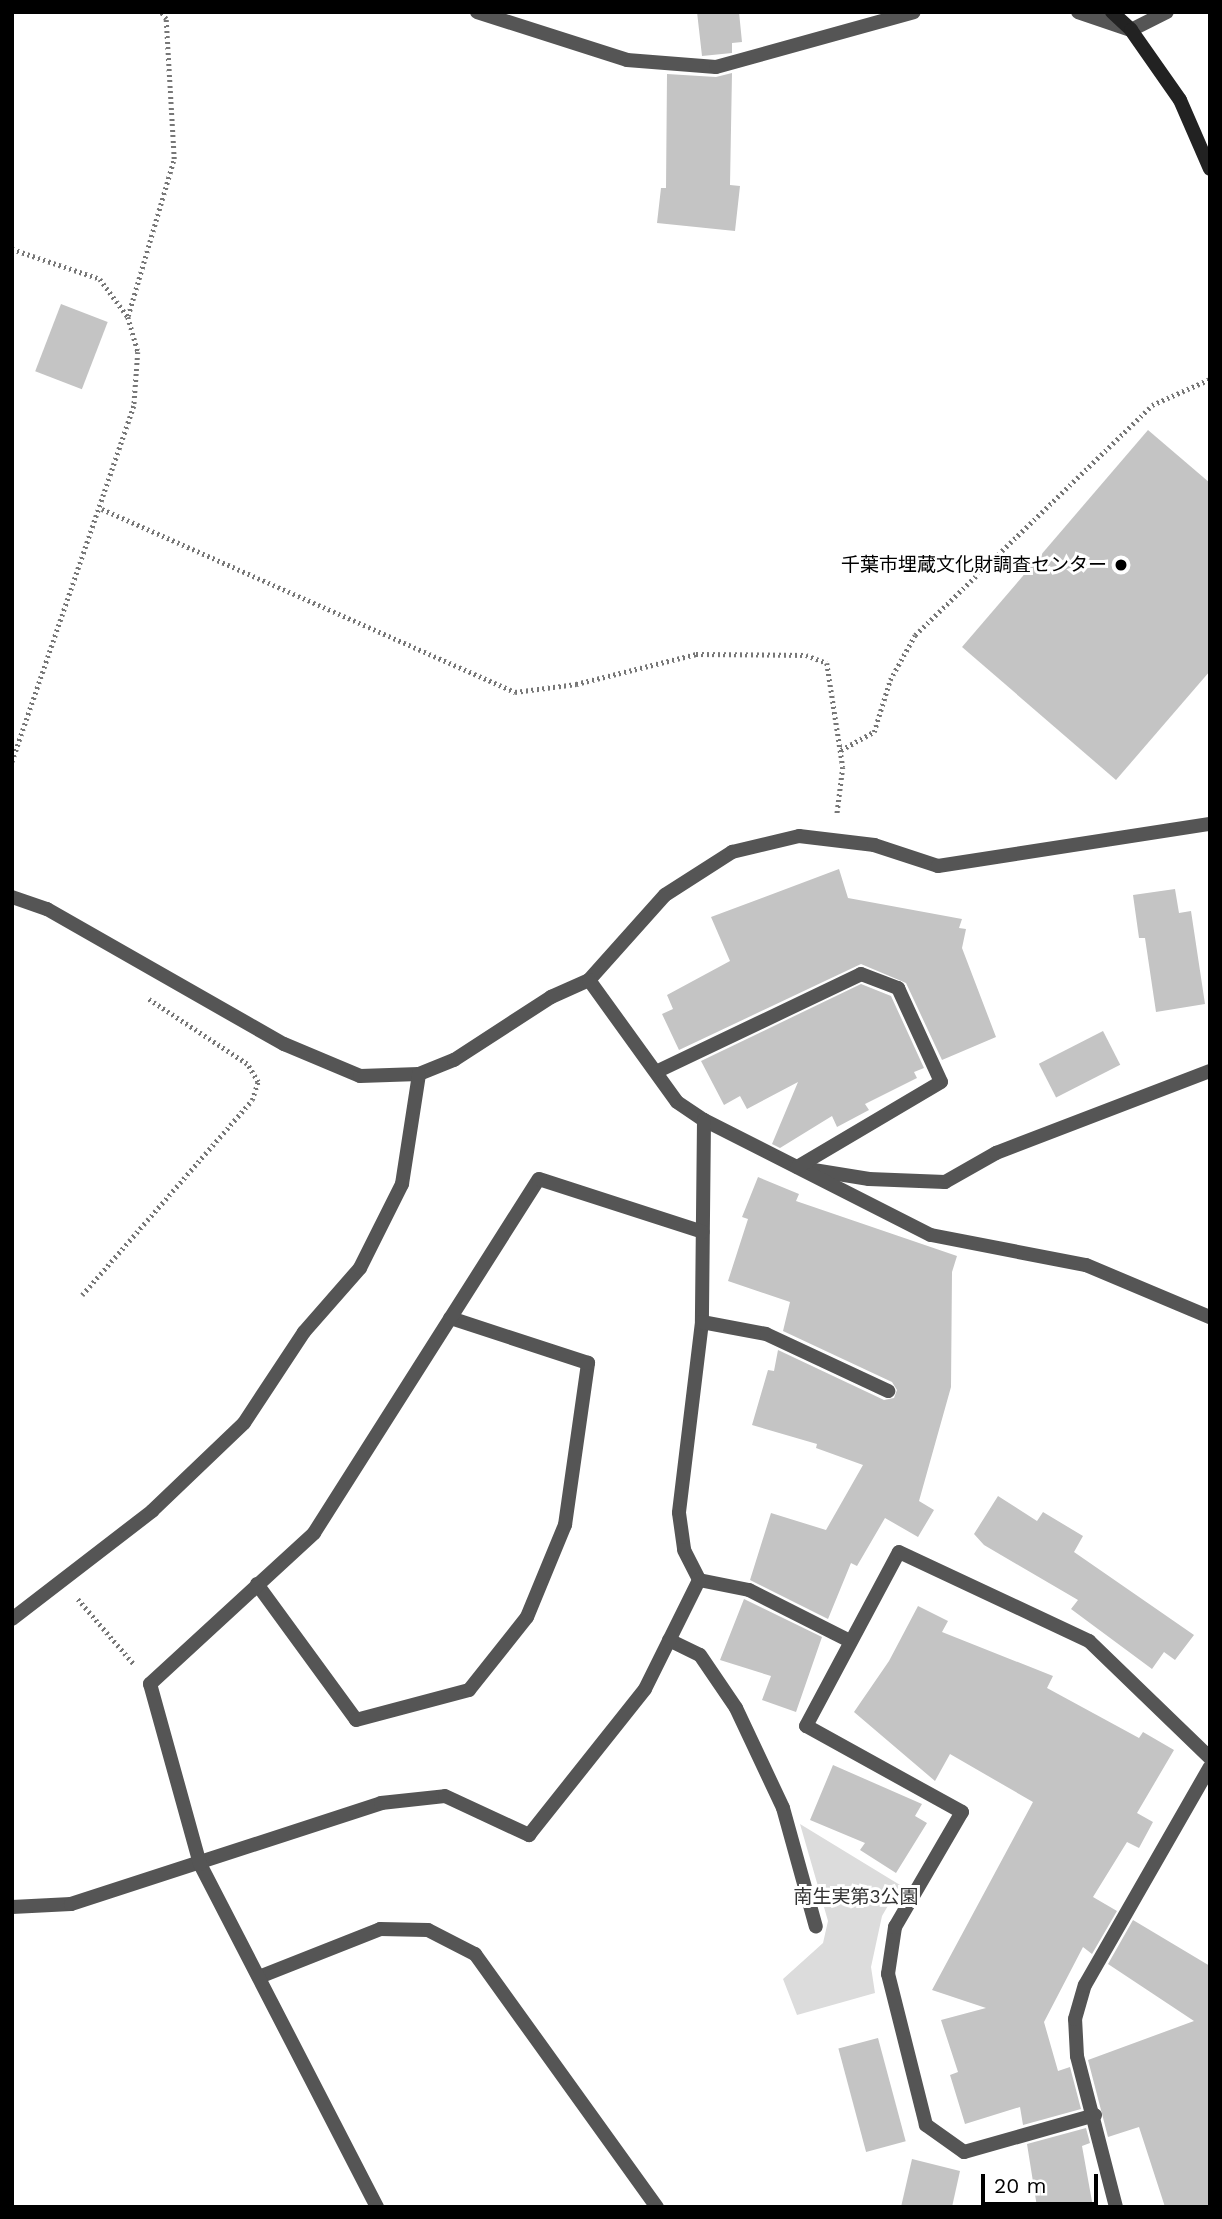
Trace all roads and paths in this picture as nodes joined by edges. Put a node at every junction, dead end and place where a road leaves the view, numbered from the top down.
1 (160, 12) edge
2 (477, 12) edge
3 (914, 12) edge
4 (1078, 12) edge
5 (1112, 12) edge
6 (1167, 12) edge
7 (1131, 30) junction
8 (1210, 169) edge
9 (12, 248) edge
10 (128, 317) junction
11 (1210, 379) edge
12 (102, 509) junction
13 (841, 750) junction
14 (12, 762) edge
15 (1210, 824) edge
16 (835, 840) junction
17 (12, 897) edge
18 (125, 954) junction
19 (589, 980) junction
20 (657, 1071) junction
21 (1210, 1071) edge
22 (419, 1074) junction
23 (704, 1120) junction
24 (797, 1167) junction
25 (703, 1232) junction
26 (82, 1295) dead end
27 (1210, 1317) edge
28 (450, 1318) junction
29 (702, 1322) junction
30 (888, 1391) dead end
31 (62, 1580) junction
32 (699, 1580) junction
33 (257, 1584) junction
34 (12, 1619) edge
35 (670, 1640) junction
36 (850, 1641) junction
37 (150, 1684) junction
38 (1210, 1758) edge
39 (1210, 1767) edge
40 (200, 1864) junction
41 (12, 1907) edge
42 (816, 1927) dead end
43 (259, 1977) junction
44 (1095, 2115) junction
45 (377, 2207) edge
46 (657, 2207) edge
47 (1116, 2207) edge

1 - 10 path
2 - 3 street
4 - 7 street
5 - 7 street
6 - 7 street
7 - 8 street
9 - 10 path
10 - 12 path
11 - 13 path
12 - 13 path
12 - 14 path
13 - 16 path
15 - 16 street
16 - 19 street
17 - 18 street
18 - 22 street
18 - 26 path
19 - 20 street
19 - 22 street
20 - 23 street
20 - 24 street
21 - 24 street
22 - 31 street
23 - 24 street
23 - 25 street
24 - 27 street
25 - 28 street
25 - 29 street
28 - 33 street
28 - 33 street
29 - 30 street
29 - 32 street
31 - 34 street
31 - 37 path
32 - 35 street
32 - 36 street
33 - 37 street
35 - 40 street
35 - 42 street
36 - 38 street
36 - 44 street
37 - 40 street
39 - 44 street
40 - 41 street
40 - 43 street
43 - 45 street
43 - 46 street
44 - 47 street

